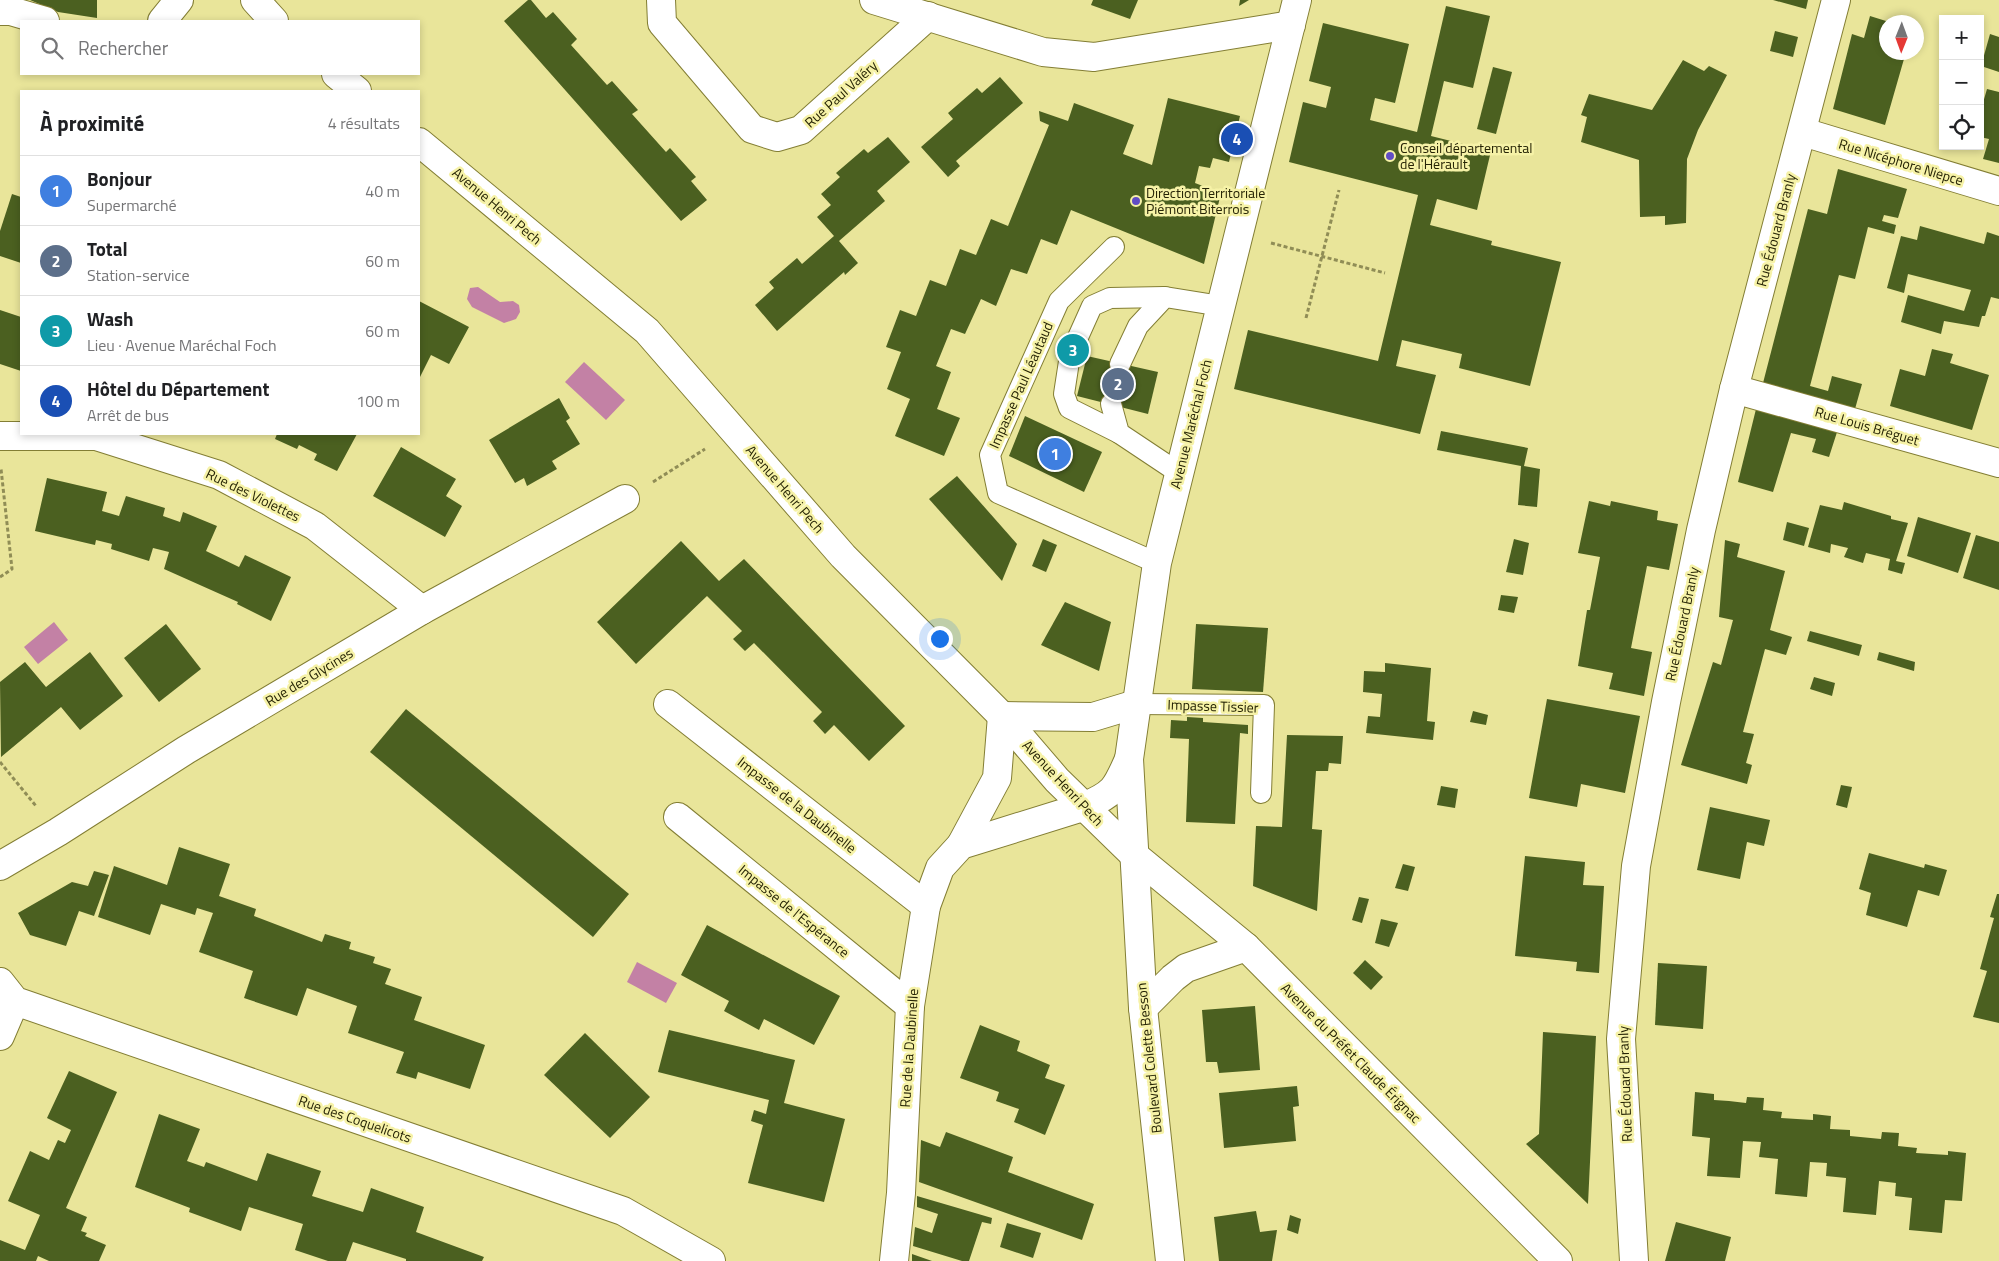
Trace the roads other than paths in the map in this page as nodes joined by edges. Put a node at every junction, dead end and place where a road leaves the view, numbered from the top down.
1 (179, 0) edge
2 (255, 0) edge
3 (661, 0) edge
4 (874, 0) edge
5 (1836, 0) edge
6 (0, 11) edge
7 (1294, 12) edge
8 (928, 16) junction
9 (42, 20) edge
10 (163, 20) edge
11 (273, 20) edge
12 (337, 75) edge
13 (356, 90) edge
14 (1803, 132) junction
15 (420, 143) edge
16 (1999, 191) edge
17 (1114, 248) dead end
18 (1164, 296) junction
19 (1221, 306) junction
20 (1120, 364) dead end
21 (1734, 389) junction
22 (1111, 404) dead end
23 (1119, 434) junction
24 (97, 435) edge
25 (0, 436) edge
26 (1999, 463) edge
27 (1179, 474) junction
28 (625, 499) road end
29 (1157, 563) junction
30 (422, 610) junction
31 (668, 704) dead end
32 (1136, 704) junction
33 (1002, 716) junction
34 (1130, 759) junction
35 (1261, 793) dead end
36 (1083, 807) junction
37 (678, 817) dead end
38 (961, 845) junction
39 (1134, 855) junction
40 (0, 866) edge
41 (926, 906) junction
42 (1246, 947) junction
43 (7, 992) edge
44 (910, 1006) junction
45 (1143, 1008) junction
46 (0, 1036) edge
47 (711, 1261) edge
48 (894, 1261) edge
49 (1170, 1261) edge
50 (1558, 1261) edge
51 (1634, 1261) edge

1 - 10 street
2 - 11 street
3 - 8 street, Rue Paul Valéry
4 - 8 street
5 - 14 street, Rue Édouard Branly
6 - 9 street
7 - 8 street
7 - 19 street, Avenue Maréchal Foch
12 - 13 street
14 - 16 street, Rue Nicéphore Niepce
14 - 21 street, Rue Édouard Branly
15 - 33 street, Avenue Henri Pech
17 - 29 lane, Impasse Paul Léautaud
18 - 19 lane
18 - 20 lane
18 - 23 lane
19 - 27 street, Avenue Maréchal Foch
21 - 26 street, Rue Louis Bréguet
21 - 51 street, Rue Édouard Branly
22 - 23 lane
23 - 27 lane
24 - 25 street, Rue des Violettes
24 - 30 street, Rue des Violettes
27 - 29 street, Avenue Maréchal Foch
28 - 30 street, Rue des Glycines
29 - 32 street, Avenue Maréchal Foch
30 - 40 street, Rue des Glycines
31 - 41 street, Impasse de la Daubinelle
32 - 33 street
32 - 34 street, Avenue Maréchal Foch
32 - 35 lane, Impasse Tissier
33 - 36 street, Avenue Henri Pech
33 - 38 street, Rue de la Daubinelle
34 - 36 street
34 - 39 street, Avenue Maréchal Foch
36 - 38 street
36 - 39 street, Avenue Henri Pech
37 - 44 street, Impasse de l'Espérance
38 - 41 street, Rue de la Daubinelle
39 - 42 street, Avenue du Préfet Claude Érignac
39 - 45 street, Boulevard Colette Besson
41 - 44 street, Rue de la Daubinelle
42 - 45 street
42 - 50 street, Avenue du Préfet Claude Érignac
43 - 46 street
43 - 47 street, Rue des Coquelicots
44 - 48 street, Rue de la Daubinelle
45 - 49 street, Boulevard Colette Besson

